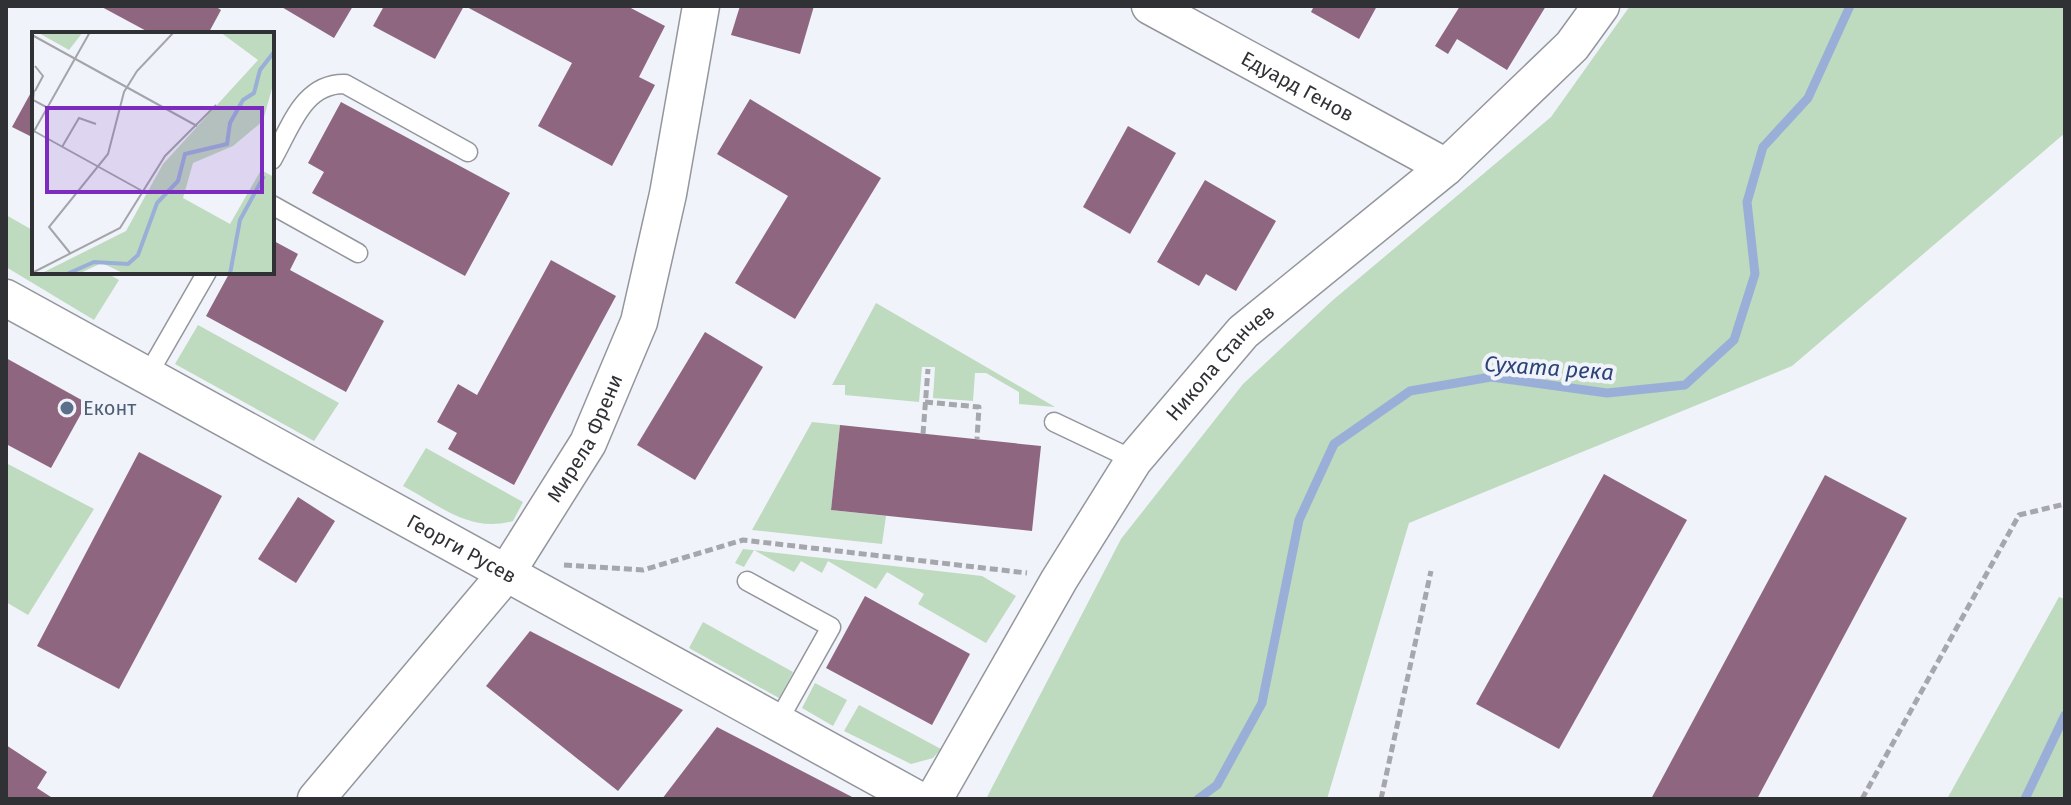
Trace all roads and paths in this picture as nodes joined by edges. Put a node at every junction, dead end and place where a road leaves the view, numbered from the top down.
1 (701, 6) edge
2 (1150, 6) edge
3 (1601, 6) edge
4 (468, 152) dead end
5 (274, 157) edge
6 (1446, 167) junction
7 (274, 206) edge
8 (358, 253) dead end
9 (206, 274) edge
10 (6, 298) edge
11 (928, 369) dead end
12 (146, 378) junction
13 (925, 402) junction
14 (1054, 422) dead end
15 (923, 434) dead end
16 (977, 439) dead end
17 (1134, 460) junction
18 (2065, 504) edge
19 (559, 564) dead end
20 (1431, 571) dead end
21 (505, 575) junction
22 (1059, 580) junction
23 (747, 581) dead end
24 (777, 723) junction
25 (1382, 796) edge
26 (316, 799) edge
27 (917, 799) edge
28 (934, 799) edge
29 (1388, 799) edge
30 (1862, 799) edge

1 - 21 street, Мирела Френи
2 - 6 street, Едуард Генов
3 - 6 street, Никола Станчев
4 - 5 lane
6 - 17 street, Никола Станчев
7 - 8 lane
9 - 12 lane
10 - 12 street, Георги Русев
11 - 13 path
12 - 21 street, Георги Русев
13 - 15 path
13 - 16 path
14 - 17 lane
17 - 22 street, Никола Станчев
18 - 30 path
19 - 22 path
20 - 25 path
21 - 24 street, Георги Русев
21 - 26 street, Мирела Френи
22 - 28 street, Никола Станчев
23 - 24 lane
24 - 27 street, Георги Русев
25 - 29 path

